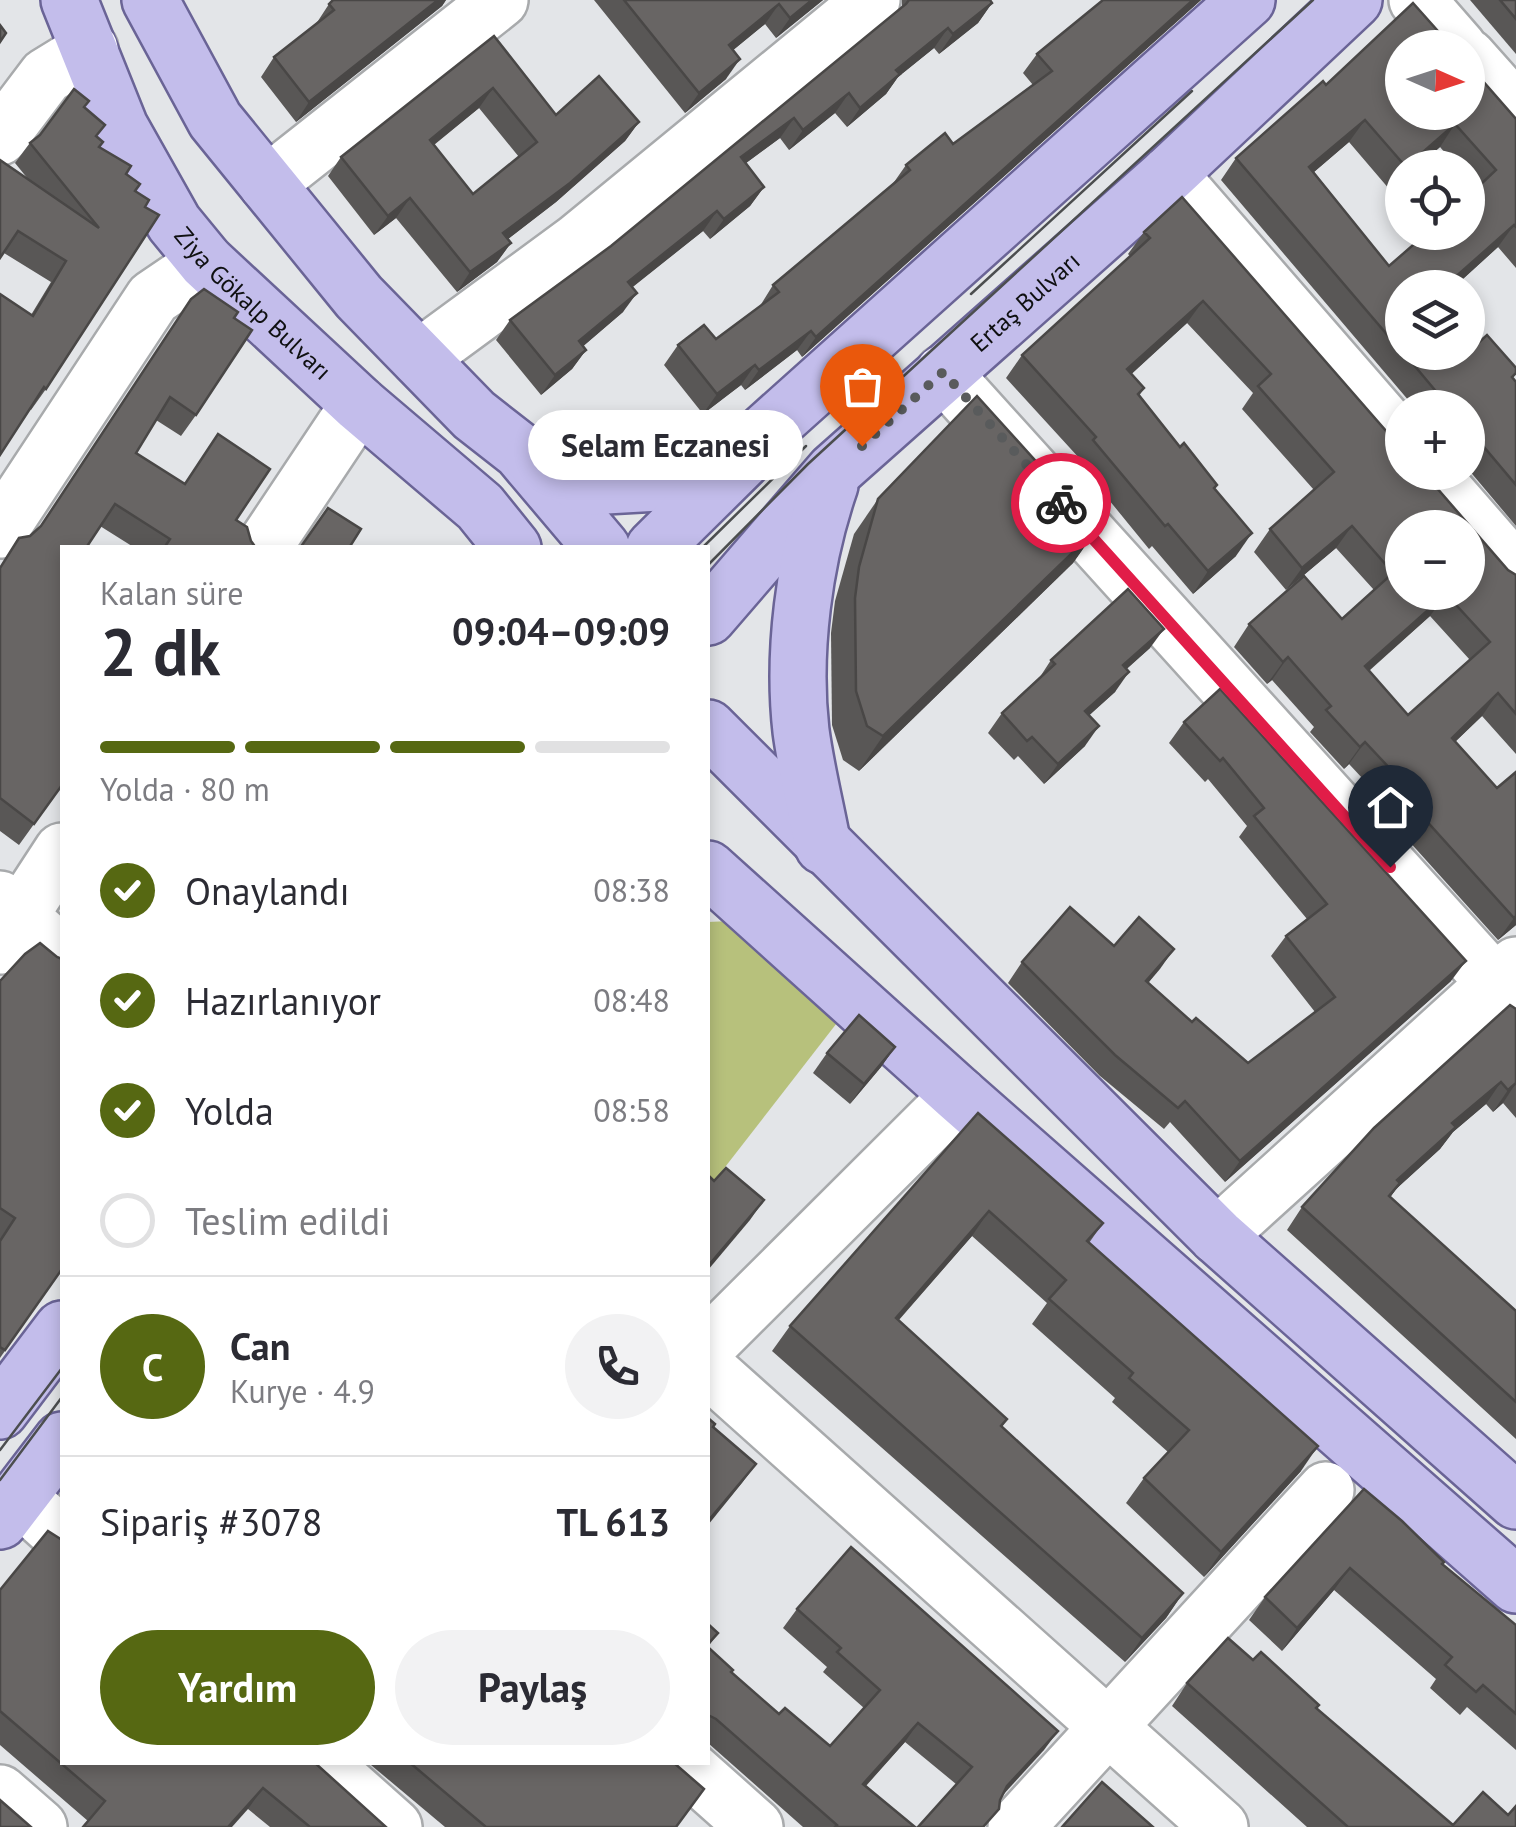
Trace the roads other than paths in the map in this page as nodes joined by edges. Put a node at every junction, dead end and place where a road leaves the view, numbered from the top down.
1 (150, 0) edge
2 (500, 0) edge
3 (872, 0) edge
4 (1247, 0) edge
5 (1354, 0) edge
6 (1416, 0) edge
7 (80, 24) edge
8 (1443, 30) edge
9 (1485, 76) edge
10 (1516, 111) edge
11 (0, 137) edge
12 (1170, 174) junction
13 (266, 184) junction
14 (206, 262) junction
15 (419, 358) junction
16 (943, 372) junction
17 (359, 404) junction
18 (1385, 422) edge
19 (520, 451) junction
20 (744, 459) junction
21 (834, 471) junction
22 (1445, 490) edge
23 (0, 530) edge
24 (496, 534) edge
25 (266, 545) edge
26 (599, 545) edge
27 (657, 545) edge
28 (1516, 572) edge
29 (710, 615) edge
30 (710, 730) edge
31 (823, 846) junction
32 (60, 854) edge
33 (715, 881) edge
34 (6, 921) edge
35 (60, 953) edge
36 (1509, 985) edge
37 (959, 1095) junction
38 (1217, 1236) junction
39 (60, 1333) edge
40 (710, 1344) edge
41 (710, 1371) edge
42 (0, 1411) edge
43 (60, 1443) edge
44 (1326, 1490) dead end
45 (1516, 1501) edge
46 (9, 1509) edge
47 (60, 1535) edge
48 (1516, 1585) edge
49 (1110, 1728) junction
50 (324, 1765) edge
51 (685, 1765) edge
52 (0, 1793) edge
53 (40, 1827) edge
54 (394, 1827) edge
55 (755, 1827) edge
56 (1016, 1827) edge
57 (1220, 1827) edge

1 - 13 main road
2 - 13 street
3 - 15 street
4 - 20 main road
5 - 12 main road, Ertaş Bulvarı
6 - 8 street
7 - 11 street
7 - 14 main road, Ziya Gökalp Bulvarı
9 - 10 street
12 - 16 main road, Ertaş Bulvarı
12 - 18 street
13 - 15 main road
14 - 17 main road, Ziya Gökalp Bulvarı
14 - 23 street
15 - 19 main road
16 - 21 main road, Ertaş Bulvarı
16 - 36 street
17 - 24 main road, Ziya Gökalp Bulvarı
17 - 25 street
19 - 20 main road
19 - 26 main road
20 - 27 main road
21 - 29 main road, Ertaş Bulvarı
21 - 31 main road
22 - 28 street
30 - 31 main road
31 - 38 main road
32 - 34 street
33 - 37 main road
34 - 35 street
36 - 38 street
37 - 40 street
37 - 48 main road
38 - 45 main road
39 - 42 main road
41 - 49 street
43 - 46 main road
44 - 49 street
46 - 47 street
49 - 56 street
49 - 57 street
50 - 54 street
51 - 55 street
52 - 53 street

